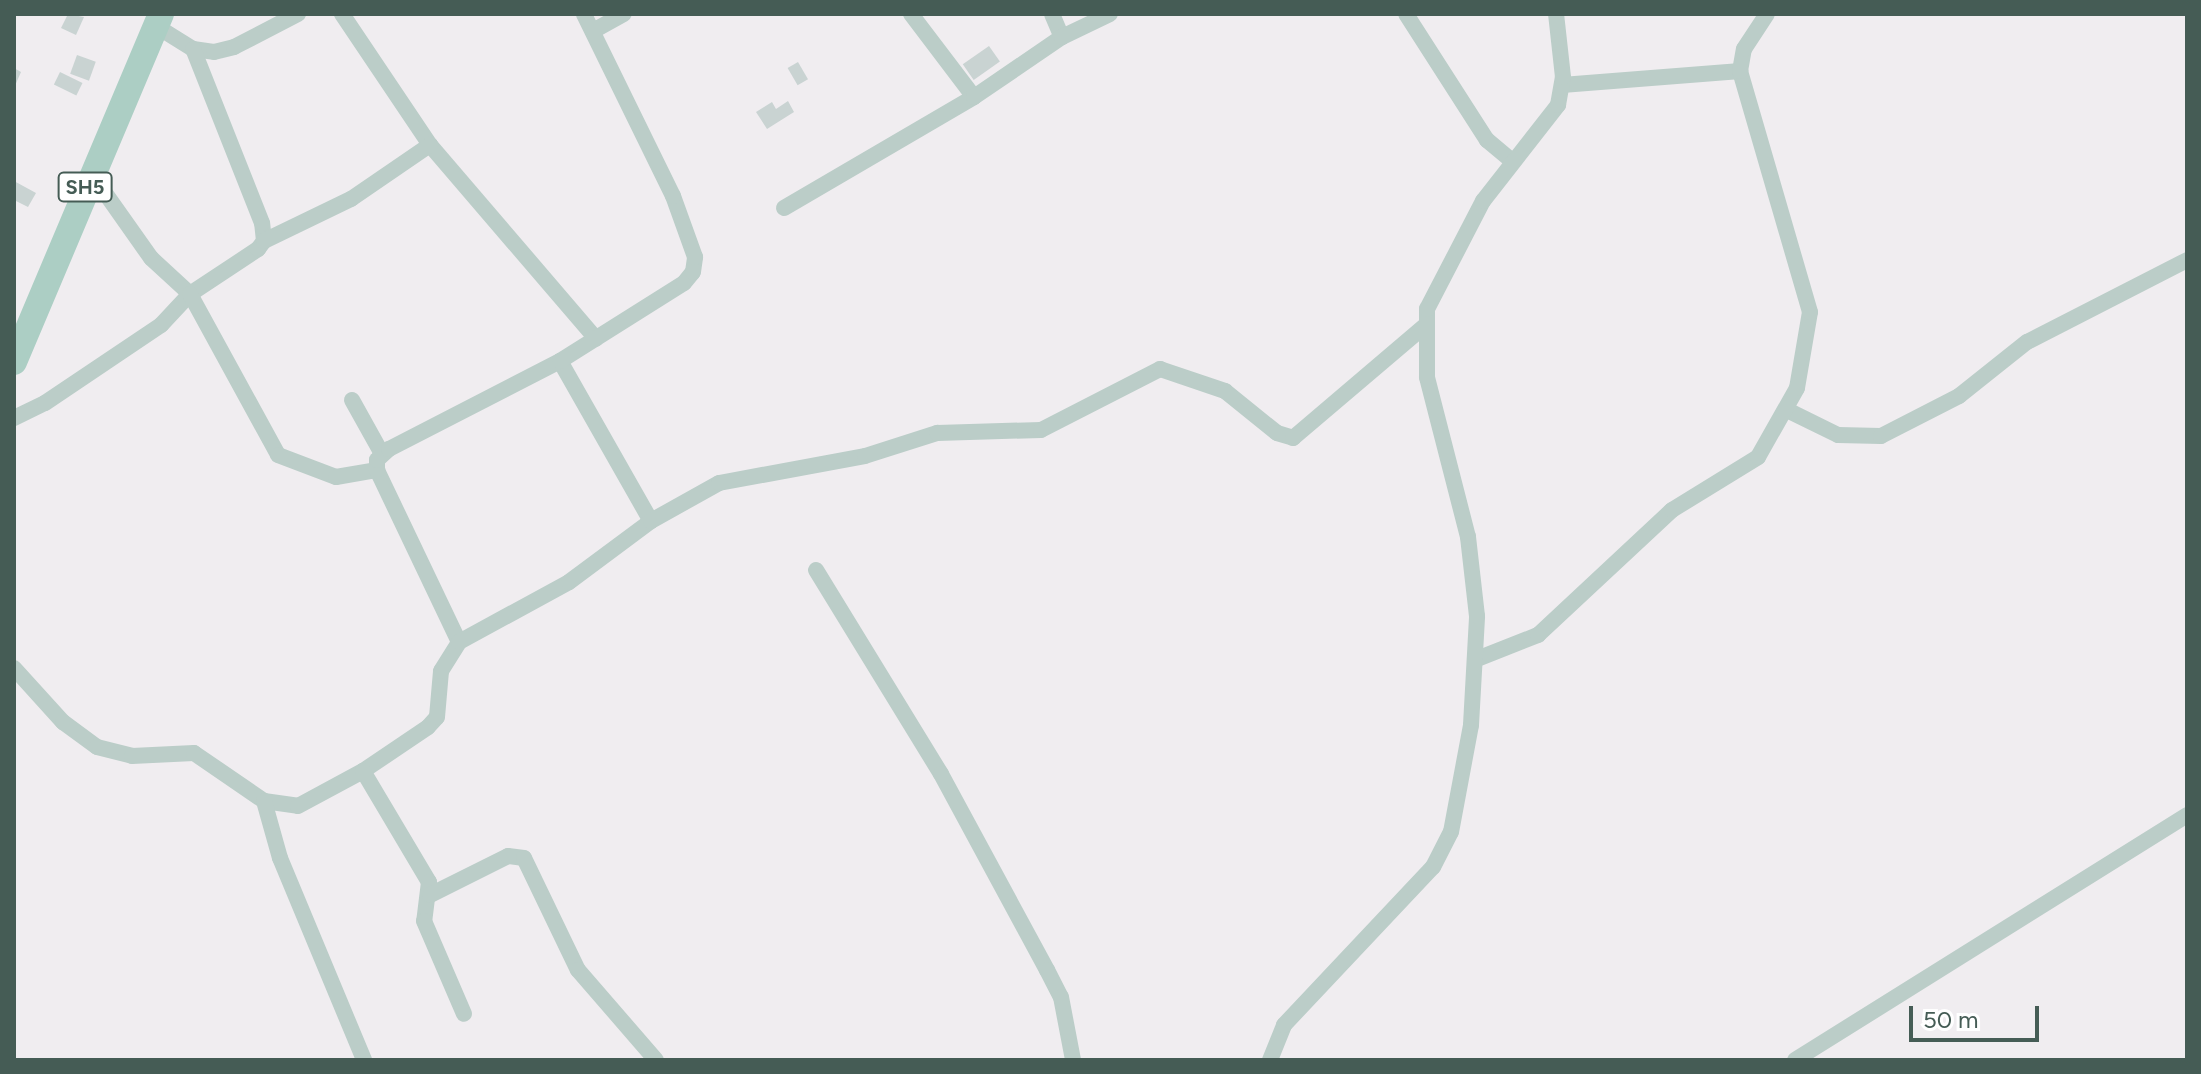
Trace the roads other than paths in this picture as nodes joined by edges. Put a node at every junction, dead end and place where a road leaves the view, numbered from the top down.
1 (298, 14) edge
2 (342, 14) edge
3 (584, 14) edge
4 (624, 14) edge
5 (911, 14) edge
6 (1052, 14) edge
7 (1110, 14) edge
8 (1406, 14) edge
9 (1556, 14) edge
10 (1767, 14) edge
11 (159, 20) edge
12 (593, 31) junction
13 (1062, 37) junction
14 (193, 49) junction
15 (1740, 71) junction
16 (1562, 85) junction
17 (974, 97) junction
18 (430, 145) junction
19 (1511, 160) junction
20 (91, 172) junction
21 (784, 208) dead end
22 (264, 241) junction
23 (2187, 260) edge
24 (190, 294) junction
25 (1426, 325) junction
26 (596, 339) junction
27 (560, 361) junction
28 (14, 362) edge
29 (352, 400) dead end
30 (1787, 410) junction
31 (14, 418) edge
32 (380, 462) junction
33 (651, 521) junction
34 (816, 570) dead end
35 (459, 642) junction
36 (1477, 659) junction
37 (14, 668) edge
38 (363, 771) junction
39 (264, 801) junction
40 (2187, 815) edge
41 (430, 895) junction
42 (464, 1014) dead end
43 (364, 1060) edge
44 (656, 1060) edge
45 (1073, 1060) edge
46 (1270, 1060) edge
47 (1795, 1060) edge

1 - 14 street
2 - 18 street
3 - 12 street
4 - 12 street
5 - 17 street
6 - 13 street
7 - 13 street
8 - 19 street
9 - 16 street
10 - 15 street
11 - 14 street
11 - 20 main road, SH5
12 - 26 street
13 - 17 street
14 - 22 street
15 - 16 street
15 - 30 street
16 - 19 street
17 - 21 street
18 - 22 street
18 - 26 street
19 - 25 street
20 - 24 street
20 - 28 main road, SH5
22 - 24 street
23 - 30 street
24 - 31 street
24 - 32 street
25 - 33 street
25 - 36 street
26 - 27 street
27 - 32 street
27 - 33 street
29 - 32 street
30 - 36 street
32 - 35 street
33 - 35 street
34 - 45 street
35 - 38 street
36 - 46 street
37 - 39 street
38 - 39 street
38 - 41 street
39 - 43 street
40 - 47 street
41 - 42 street
41 - 44 street

